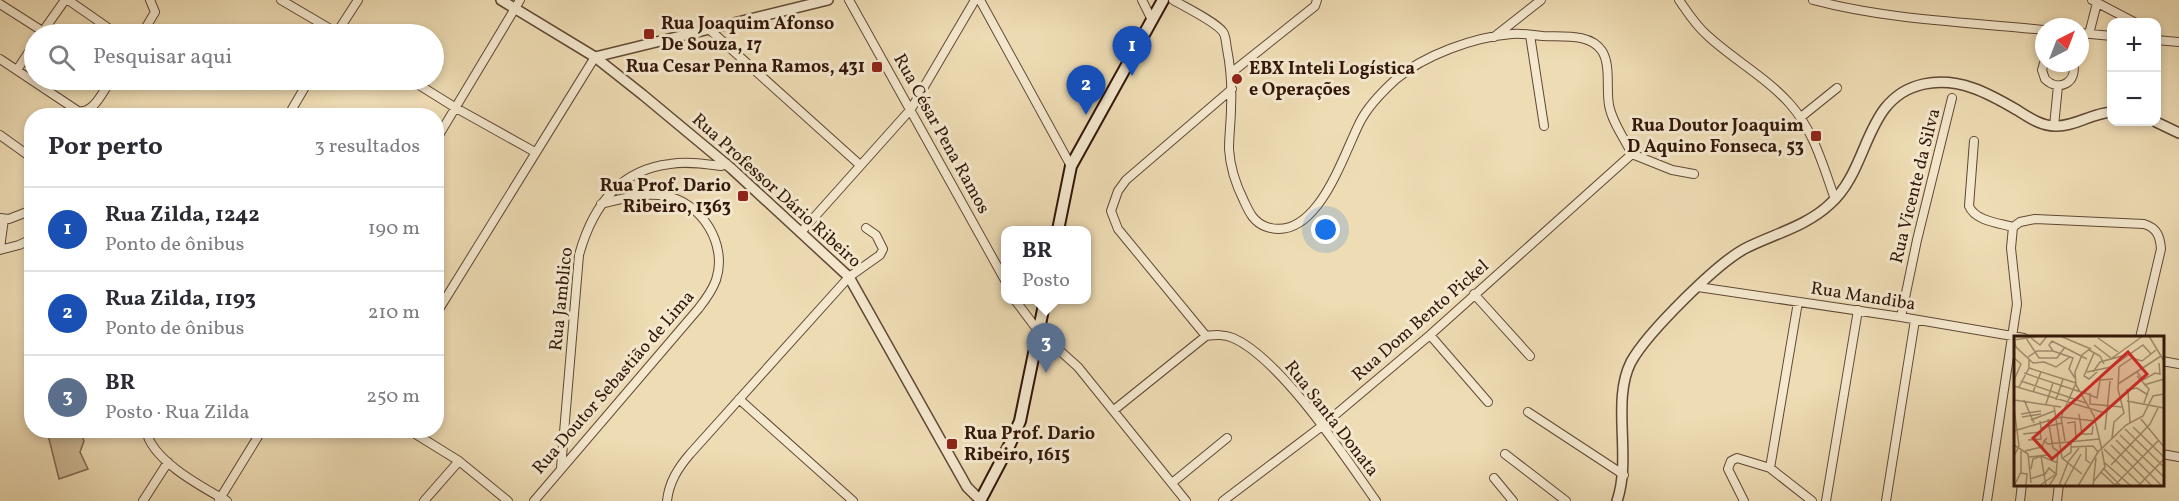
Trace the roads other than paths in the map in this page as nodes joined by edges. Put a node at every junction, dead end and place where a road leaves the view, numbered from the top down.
1 (66, 0) edge
2 (150, 0) edge
3 (281, 0) edge
4 (358, 0) edge
5 (501, 0) edge
6 (828, 0) edge
7 (849, 0) edge
8 (975, 0) edge
9 (980, 0) edge
10 (1142, 0) edge
11 (1163, 0) edge
12 (1173, 0) edge
13 (1317, 0) edge
14 (1540, 0) edge
15 (1679, 0) edge
16 (1813, 0) edge
17 (2095, 2) edge
18 (0, 4) edge
19 (518, 4) edge
20 (2126, 18) edge
21 (2089, 19) edge
22 (1152, 20) junction
23 (30, 24) edge
24 (49, 24) edge
25 (102, 24) edge
26 (148, 24) edge
27 (321, 24) edge
28 (343, 24) edge
29 (2035, 29) edge
30 (710, 30) junction
31 (2089, 34) edge
32 (1530, 35) junction
33 (2107, 35) edge
34 (1493, 38) junction
35 (2161, 40) edge
36 (2179, 42) edge
37 (595, 57) junction
38 (0, 59) edge
39 (24, 59) edge
40 (17, 70) junction
41 (2043, 72) edge
42 (2075, 72) edge
43 (1231, 73) junction
44 (24, 75) edge
45 (2058, 86) junction
46 (1837, 88) dead end
47 (1232, 89) junction
48 (47, 90) edge
49 (103, 90) edge
50 (303, 90) edge
51 (427, 90) edge
52 (1952, 98) dead end
53 (74, 108) edge
54 (91, 108) edge
55 (293, 108) edge
56 (456, 108) junction
57 (910, 109) junction
58 (2107, 113) edge
59 (1801, 117) junction
60 (2161, 124) edge
61 (1544, 126) dead end
62 (2054, 126) junction
63 (444, 128) edge
64 (2179, 133) edge
65 (0, 135) edge
66 (1974, 141) dead end
67 (24, 152) edge
68 (535, 152) junction
69 (1632, 154) junction
70 (726, 164) junction
71 (860, 165) junction
72 (1071, 166) junction
73 (1694, 174) dead end
74 (1835, 199) junction
75 (601, 204) junction
76 (24, 213) edge
77 (2, 218) edge
78 (1059, 226) edge
79 (2013, 227) junction
80 (866, 228) dead end
81 (802, 231) junction
82 (24, 243) edge
83 (0, 249) edge
84 (1001, 275) edge
85 (849, 277) junction
86 (1698, 287) junction
87 (1474, 294) junction
88 (444, 301) edge
89 (1798, 302) junction
90 (1018, 304) edge
91 (1044, 304) edge
92 (1858, 310) junction
93 (1901, 317) junction
94 (1916, 320) junction
95 (1039, 332) junction
96 (1430, 335) junction
97 (2013, 335) junction
98 (1206, 336) junction
99 (2017, 336) edge
100 (2140, 336) edge
101 (1530, 356) dead end
102 (2164, 361) edge
103 (2179, 364) edge
104 (739, 399) junction
105 (1488, 402) dead end
106 (1114, 410) junction
107 (1528, 412) dead end
108 (1322, 426) junction
109 (147, 438) edge
110 (257, 438) edge
111 (422, 438) edge
112 (1227, 438) dead end
113 (1505, 454) dead end
114 (2164, 454) edge
115 (2179, 457) edge
116 (459, 461) junction
117 (168, 462) junction
118 (561, 468) junction
119 (1770, 468) junction
120 (1624, 475) junction
121 (1494, 478) dead end
122 (1172, 483) junction
123 (2022, 486) edge
124 (2059, 486) edge
125 (222, 500) edge
126 (980, 500) edge
127 (143, 501) edge
128 (424, 501) edge
129 (508, 501) edge
130 (534, 501) edge
131 (667, 501) edge
132 (853, 501) edge
133 (1186, 501) edge
134 (1223, 501) edge
135 (1376, 501) edge
136 (1513, 501) edge
137 (1566, 501) edge
138 (1617, 501) edge
139 (1744, 501) edge
140 (1812, 501) edge
141 (1826, 501) edge
142 (1886, 501) edge
143 (1987, 501) edge
144 (2020, 501) edge
145 (2057, 501) edge

1 - 24 street
1 - 25 street
2 - 26 street
3 - 27 street
4 - 28 street
5 - 19 street, Rua Professor Dário Ribeiro
6 - 30 street
7 - 57 street, Rua César Pena Ramos
8 - 57 street
9 - 72 street
10 - 22 street
11 - 22 main road
12 - 43 street
13 - 43 street
14 - 34 street
15 - 59 street
16 - 29 street
17 - 20 street
17 - 21 street
18 - 23 street
19 - 37 street, Rua Professor Dário Ribeiro
19 - 56 street
22 - 72 main road
30 - 37 street
30 - 71 street
31 - 33 street
32 - 34 street
32 - 61 street
32 - 69 street
34 - 47 street
35 - 36 street
37 - 68 street
37 - 70 street, Rua Professor Dário Ribeiro
38 - 40 street
39 - 40 street
40 - 44 street
41 - 45 street
42 - 45 street
43 - 47 street
45 - 62 street
46 - 59 street
47 - 98 street
48 - 53 street
49 - 54 street
50 - 55 street
51 - 56 street
52 - 93 street, Rua Vicente da Silva
56 - 63 street
56 - 68 street
57 - 71 street
57 - 84 street, Rua César Pena Ramos
58 - 62 street
59 - 74 street
60 - 64 street
62 - 74 street
65 - 67 street
66 - 79 street
68 - 88 street
69 - 73 street
69 - 87 street, Rua Dom Bento Pickel
70 - 75 street, Rua Jamblico
70 - 81 street, Rua Professor Dário Ribeiro
71 - 81 street
72 - 78 main road
74 - 86 street
75 - 118 street, Rua Jamblico
75 - 118 street, Rua Doutor Sebastião de Lima
76 - 77 street
77 - 83 street
79 - 97 street
79 - 100 street
80 - 85 street
81 - 85 street, Rua Professor Dário Ribeiro
82 - 83 street
85 - 104 street
85 - 126 street, Rua Professor Dário Ribeiro
86 - 89 street, Rua Mandiba
86 - 120 street
87 - 96 street, Rua Dom Bento Pickel
87 - 101 street
89 - 92 street, Rua Mandiba
89 - 119 street
90 - 95 street
91 - 95 main road
92 - 93 street, Rua Mandiba
92 - 141 street
93 - 94 street, Rua Mandiba
94 - 97 street, Rua Mandiba
94 - 142 street
95 - 106 street
95 - 126 main road
96 - 105 street
96 - 108 street, Rua Dom Bento Pickel
97 - 99 street, Rua Mandiba
97 - 143 street
98 - 106 street
98 - 108 street, Rua Santa Donata
102 - 103 street
104 - 131 street
104 - 132 street
106 - 122 street
107 - 120 street
108 - 134 street, Rua Dom Bento Pickel
108 - 135 street, Rua Santa Donata
109 - 117 street
110 - 125 street
111 - 116 street
112 - 122 street
113 - 137 street
114 - 115 street
116 - 128 street
116 - 129 street
117 - 125 street
117 - 127 street
118 - 130 street, Rua Doutor Sebastião de Lima
119 - 139 street
119 - 140 street
120 - 138 street
121 - 136 street
122 - 133 street
123 - 144 street
124 - 145 street

